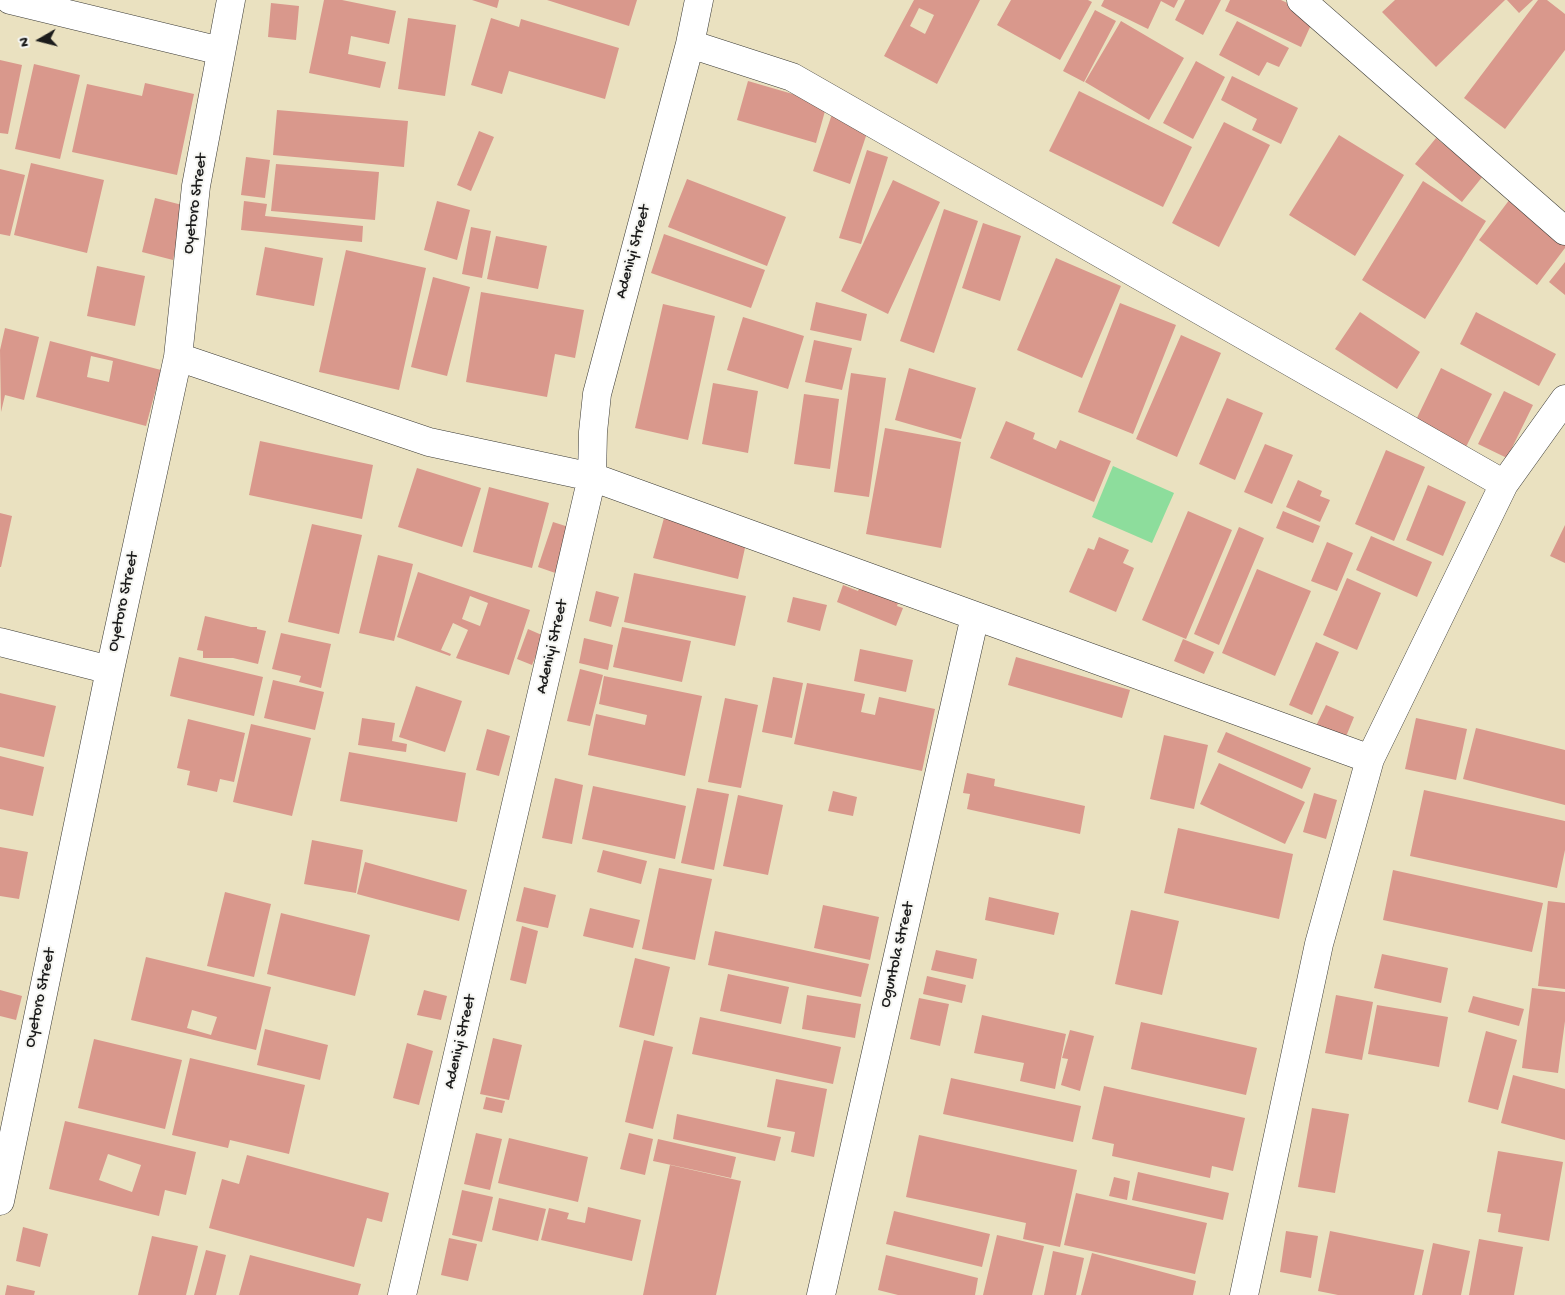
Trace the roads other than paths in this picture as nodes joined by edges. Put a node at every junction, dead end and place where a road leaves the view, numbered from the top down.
1 (10, 0) edge
2 (231, 0) edge
3 (699, 0) edge
4 (1301, 0) edge
5 (690, 44) junction
6 (221, 51) junction
7 (1565, 231) edge
8 (178, 357) junction
9 (1565, 399) edge
10 (592, 477) junction
11 (1504, 484) junction
12 (975, 616) junction
13 (0, 642) edge
14 (110, 670) junction
15 (1370, 759) junction
16 (0, 1201) edge
17 (402, 1295) edge
18 (821, 1295) edge
19 (1244, 1295) edge

1 - 6 street
2 - 6 street, Oyetoro Street
3 - 5 street, Adeniyi Street
4 - 7 street
5 - 10 street, Adeniyi Street
5 - 11 street
6 - 8 street, Oyetoro Street
8 - 10 street
8 - 14 street, Oyetoro Street
9 - 11 street
10 - 12 street
10 - 17 street, Adeniyi Street
11 - 15 street
12 - 15 street
12 - 18 street, Oguntola Street
13 - 14 street
14 - 16 street, Oyetoro Street
15 - 19 street

